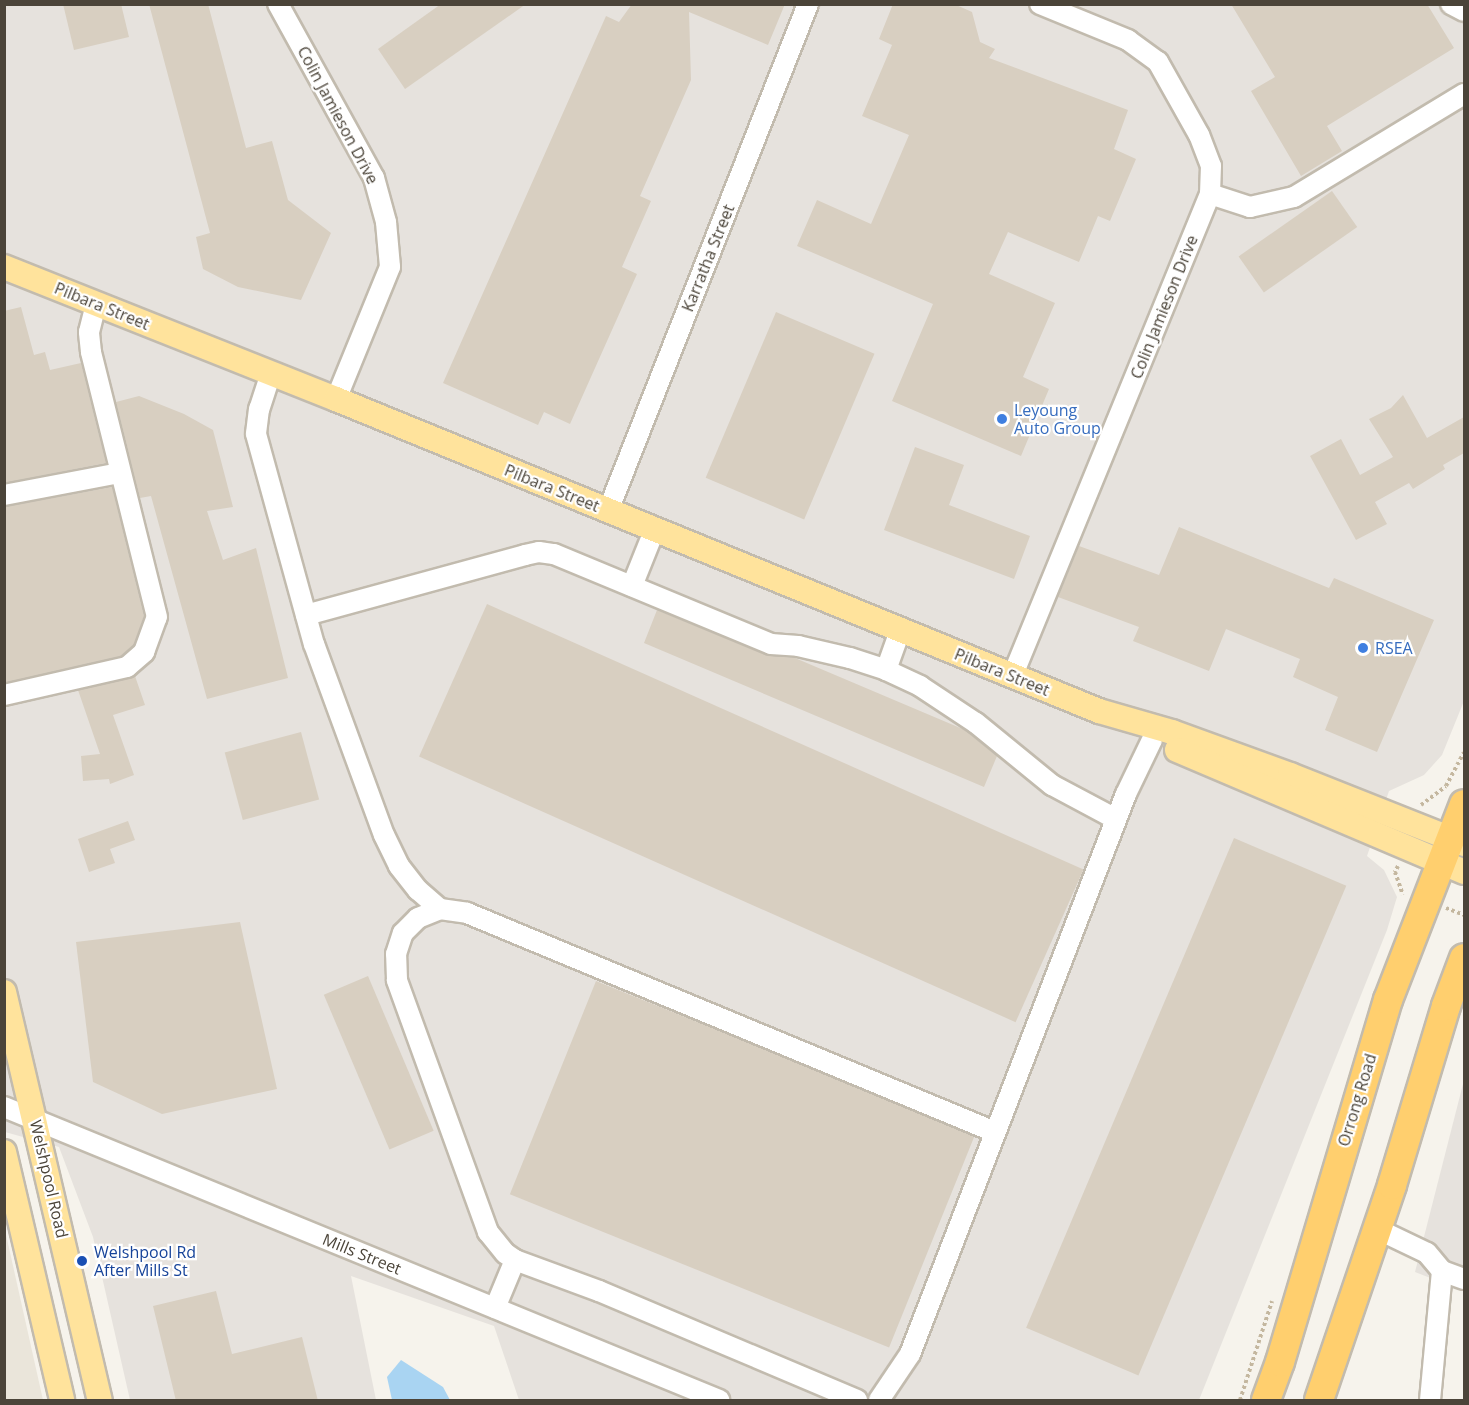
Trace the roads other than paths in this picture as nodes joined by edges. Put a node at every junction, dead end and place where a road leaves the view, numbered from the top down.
1 (278, 4) edge
2 (808, 4) edge
3 (1040, 4) edge
4 (1451, 4) edge
5 (1464, 11) edge
6 (1464, 94) edge
7 (1210, 194) junction
8 (4, 267) edge
9 (96, 304) junction
10 (272, 373) junction
11 (336, 399) junction
12 (119, 473) junction
13 (4, 495) edge
14 (608, 511) junction
15 (654, 531) junction
16 (632, 586) junction
17 (306, 615) junction
18 (900, 631) junction
19 (886, 670) junction
20 (1012, 677) junction
21 (4, 695) edge
22 (1099, 711) junction
23 (1152, 740) junction
24 (1464, 804) edge
25 (1116, 819) junction
26 (1456, 855) edge
27 (440, 909) junction
28 (1464, 958) edge
29 (4, 992) edge
30 (4, 1107) edge
31 (34, 1118) junction
32 (995, 1132) junction
33 (4, 1152) edge
34 (1377, 1228) junction
35 (515, 1260) junction
36 (1442, 1270) junction
37 (1464, 1279) edge
38 (495, 1308) junction
39 (62, 1401) edge
40 (100, 1401) edge
41 (719, 1401) edge
42 (857, 1401) edge
43 (879, 1401) edge
44 (1266, 1401) edge
45 (1319, 1401) edge
46 (1430, 1401) edge

1 - 11 street, Colin Jamieson Drive
2 - 14 street, Karratha Street
3 - 7 street, Colin Jamieson Drive
4 - 5 street
6 - 7 street
7 - 20 street, Colin Jamieson Drive
8 - 9 main road, Pilbara Street
9 - 10 main road, Pilbara Street
9 - 12 street
10 - 11 main road, Pilbara Street
10 - 17 street
11 - 14 main road, Pilbara Street
12 - 13 street
12 - 21 street
14 - 15 main road, Pilbara Street
15 - 16 street
15 - 18 main road, Pilbara Street
16 - 17 street
16 - 19 street
17 - 27 street
18 - 19 street
18 - 20 main road, Pilbara Street
19 - 25 street
20 - 22 main road, Pilbara Street
22 - 23 main road, Pilbara Street
22 - 26 main road, Pilbara Street
23 - 25 street
23 - 26 main road, Pilbara Street
24 - 26 highway, Orrong Road
25 - 32 street
26 - 44 highway, Orrong Road
27 - 32 street
27 - 35 street
28 - 34 highway
29 - 31 main road, Welshpool Road
30 - 31 street, Mills Street
31 - 38 street, Mills Street
31 - 40 main road, Welshpool Road
32 - 43 street
33 - 39 main road
34 - 36 street
34 - 45 highway
35 - 38 street
35 - 42 street
36 - 37 street
36 - 46 street
38 - 41 street, Mills Street

